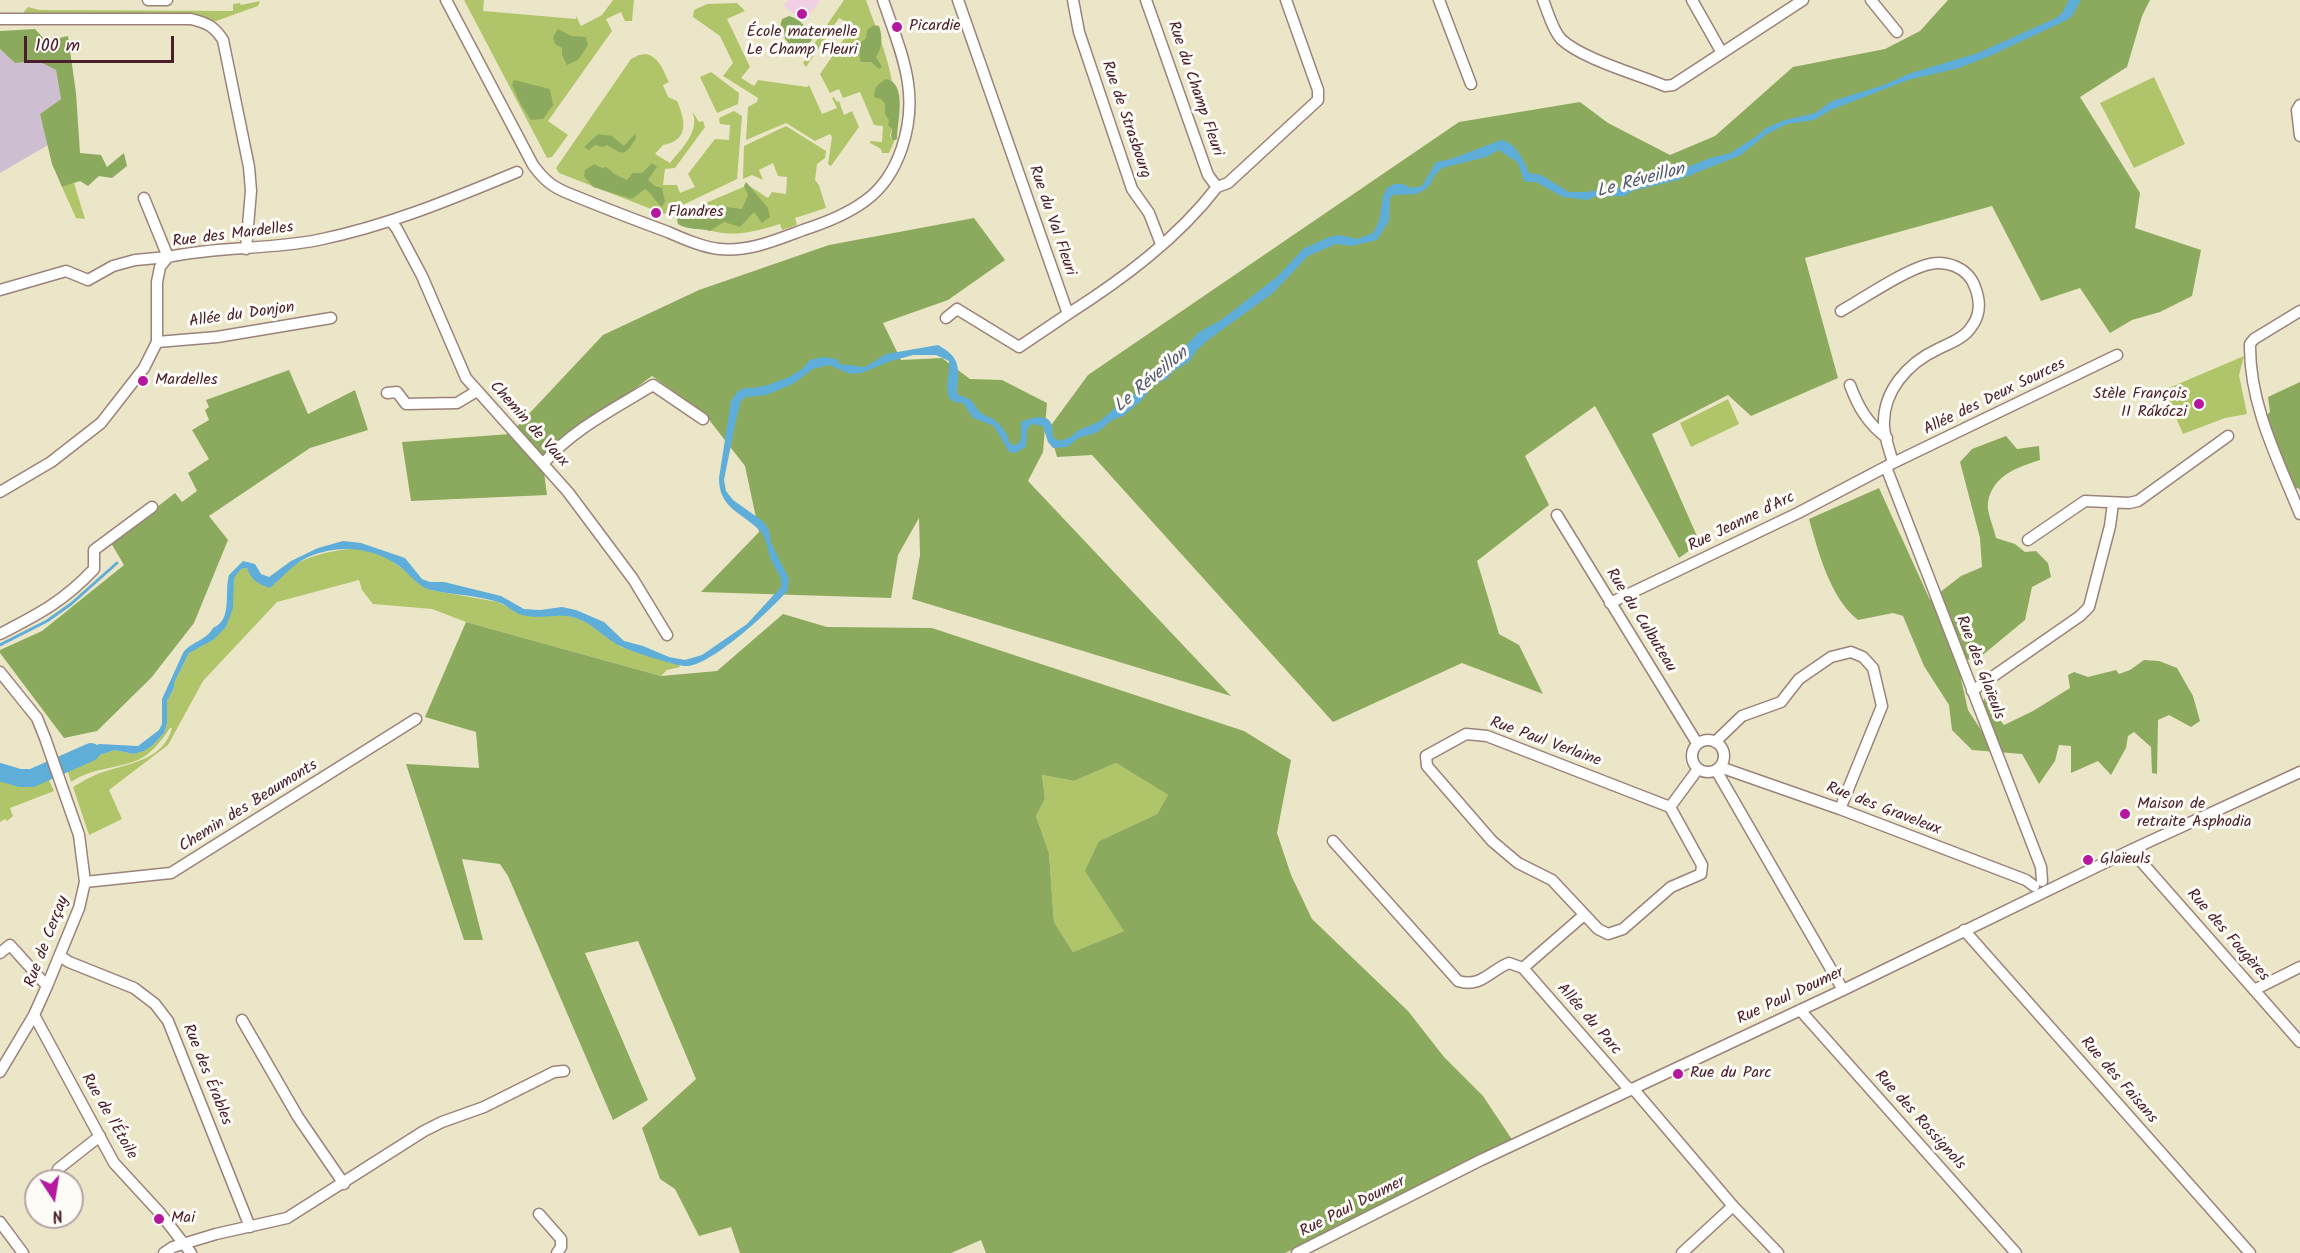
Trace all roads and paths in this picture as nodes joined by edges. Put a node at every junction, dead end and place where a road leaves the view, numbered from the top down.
1 (148, 0) edge
2 (166, 0) edge
3 (446, 0) edge
4 (883, 0) edge
5 (958, 0) edge
6 (1073, 0) edge
7 (1146, 0) edge
8 (1286, 0) edge
9 (1439, 0) edge
10 (1543, 0) edge
11 (1692, 0) edge
12 (1803, 0) edge
13 (1871, 0) edge
14 (0, 19) edge
15 (1898, 32) dead end
16 (1722, 53) junction
17 (1471, 84) dead end
18 (2300, 105) edge
19 (2300, 136) edge
20 (517, 172) dead end
21 (1217, 187) junction
22 (144, 198) dead end
23 (391, 221) junction
24 (1161, 244) junction
25 (246, 249) junction
26 (168, 257) junction
27 (0, 290) edge
28 (2300, 311) edge
29 (1841, 312) dead end
30 (1068, 314) junction
31 (331, 318) dead end
32 (946, 318) dead end
33 (157, 342) junction
34 (2117, 356) dead end
35 (1850, 385) dead end
36 (477, 391) junction
37 (387, 393) dead end
38 (703, 420) dead end
39 (2228, 436) dead end
40 (1887, 438) junction
41 (543, 464) junction
42 (1890, 465) junction
43 (0, 492) edge
44 (2113, 503) junction
45 (152, 507) dead end
46 (2300, 514) edge
47 (1557, 515) dead end
48 (2028, 540) dead end
49 (1610, 603) junction
50 (0, 634) edge
51 (667, 635) dead end
52 (0, 672) edge
53 (1972, 691) junction
54 (416, 719) dead end
55 (1715, 742) junction
56 (1697, 743) junction
57 (1718, 768) junction
58 (1698, 769) junction
59 (2300, 772) edge
60 (1670, 807) junction
61 (1840, 809) junction
62 (1333, 841) dead end
63 (2131, 850) junction
64 (85, 882) junction
65 (2056, 886) junction
66 (2037, 888) junction
67 (1584, 915) junction
68 (1964, 930) junction
69 (0, 953) edge
70 (60, 956) junction
71 (2300, 967) edge
72 (1523, 968) junction
73 (48, 986) junction
74 (1843, 990) junction
75 (2254, 990) junction
76 (1800, 1010) junction
77 (34, 1016) junction
78 (242, 1020) dead end
79 (2300, 1042) edge
80 (564, 1071) dead end
81 (0, 1072) edge
82 (1633, 1088) junction
83 (100, 1136) junction
84 (57, 1169) dead end
85 (344, 1184) junction
86 (1733, 1206) junction
87 (539, 1214) dead end
88 (0, 1222) edge
89 (250, 1227) junction
90 (184, 1243) junction
91 (23, 1253) edge
92 (164, 1253) edge
93 (191, 1253) edge
94 (557, 1253) edge
95 (1297, 1253) edge
96 (1682, 1253) edge
97 (1778, 1253) edge
98 (2016, 1253) edge
99 (2250, 1253) edge

1 - 2 street
3 - 4 street
5 - 30 street, Rue du Val Fleuri
6 - 24 street, Rue de Strasbourg
7 - 21 street, Rue du Champ Fleuri
8 - 21 street
9 - 17 street
10 - 16 street
11 - 16 street
12 - 16 street
13 - 15 street
14 - 25 street
18 - 19 street
20 - 23 street, Rue des Mardelles
21 - 24 street
22 - 26 street
23 - 25 street, Rue des Mardelles
23 - 36 street, Chemin de Vaux
24 - 30 street
25 - 26 street, Rue des Mardelles
26 - 27 street
26 - 33 street, Rue des Mardelles
28 - 46 street
29 - 40 street, Rue des Glaïeuls
30 - 32 street
31 - 33 street, Allée du Donjon
33 - 43 street, Rue des Mardelles
34 - 42 street, Allée des Deux Sources
35 - 40 street
36 - 37 street
36 - 41 street, Chemin de Vaux
38 - 41 street
39 - 44 street
40 - 42 street, Rue des Glaïeuls
41 - 51 street, Chemin de Vaux
42 - 49 street, Rue Jeanne d'Arc
42 - 53 street, Rue des Glaïeuls
44 - 48 street
44 - 53 street
45 - 50 street
47 - 49 street, Rue du Culbuteau
49 - 56 street, Rue du Culbuteau
52 - 64 street, Rue de Cerçay
53 - 66 street, Rue des Glaïeuls
54 - 64 street, Chemin des Beaumonts
55 - 56 street
55 - 57 street
55 - 61 street
56 - 58 street
57 - 58 street
57 - 61 street, Rue des Graveleux
57 - 74 street
58 - 60 street
59 - 63 street, Rue Paul Doumer
60 - 67 street, Rue Paul Verlaine
60 - 67 street, Rue Paul Verlaine
61 - 66 street, Rue des Graveleux
62 - 72 street
63 - 65 street, Rue Paul Doumer
63 - 75 street, Rue des Fougères
64 - 70 street, Rue de Cerçay
65 - 66 street, Rue Paul Doumer
65 - 66 street, Rue des Graveleux
66 - 68 street, Rue Paul Doumer
67 - 72 street
68 - 74 street, Rue Paul Doumer
68 - 99 street, Rue des Faisans
69 - 73 street
70 - 73 street, Rue de Cerçay
70 - 89 street, Rue des Érables
71 - 75 street
72 - 82 street, Allée du Parc
73 - 77 street, Rue de Cerçay
74 - 76 street, Rue Paul Doumer
75 - 79 street, Rue des Fougères
76 - 82 street, Rue Paul Doumer
76 - 98 street, Rue des Rossignols
77 - 81 street, Rue de Cerçay
77 - 83 street, Rue de l'Étoile
78 - 85 street
80 - 85 street
82 - 86 street
82 - 95 street, Rue Paul Doumer
83 - 84 street
83 - 90 street, Rue de l'Étoile
85 - 89 street
86 - 96 street
86 - 97 street
87 - 94 street
88 - 91 street
89 - 90 street
90 - 92 street
90 - 93 street, Rue de l'Étoile

